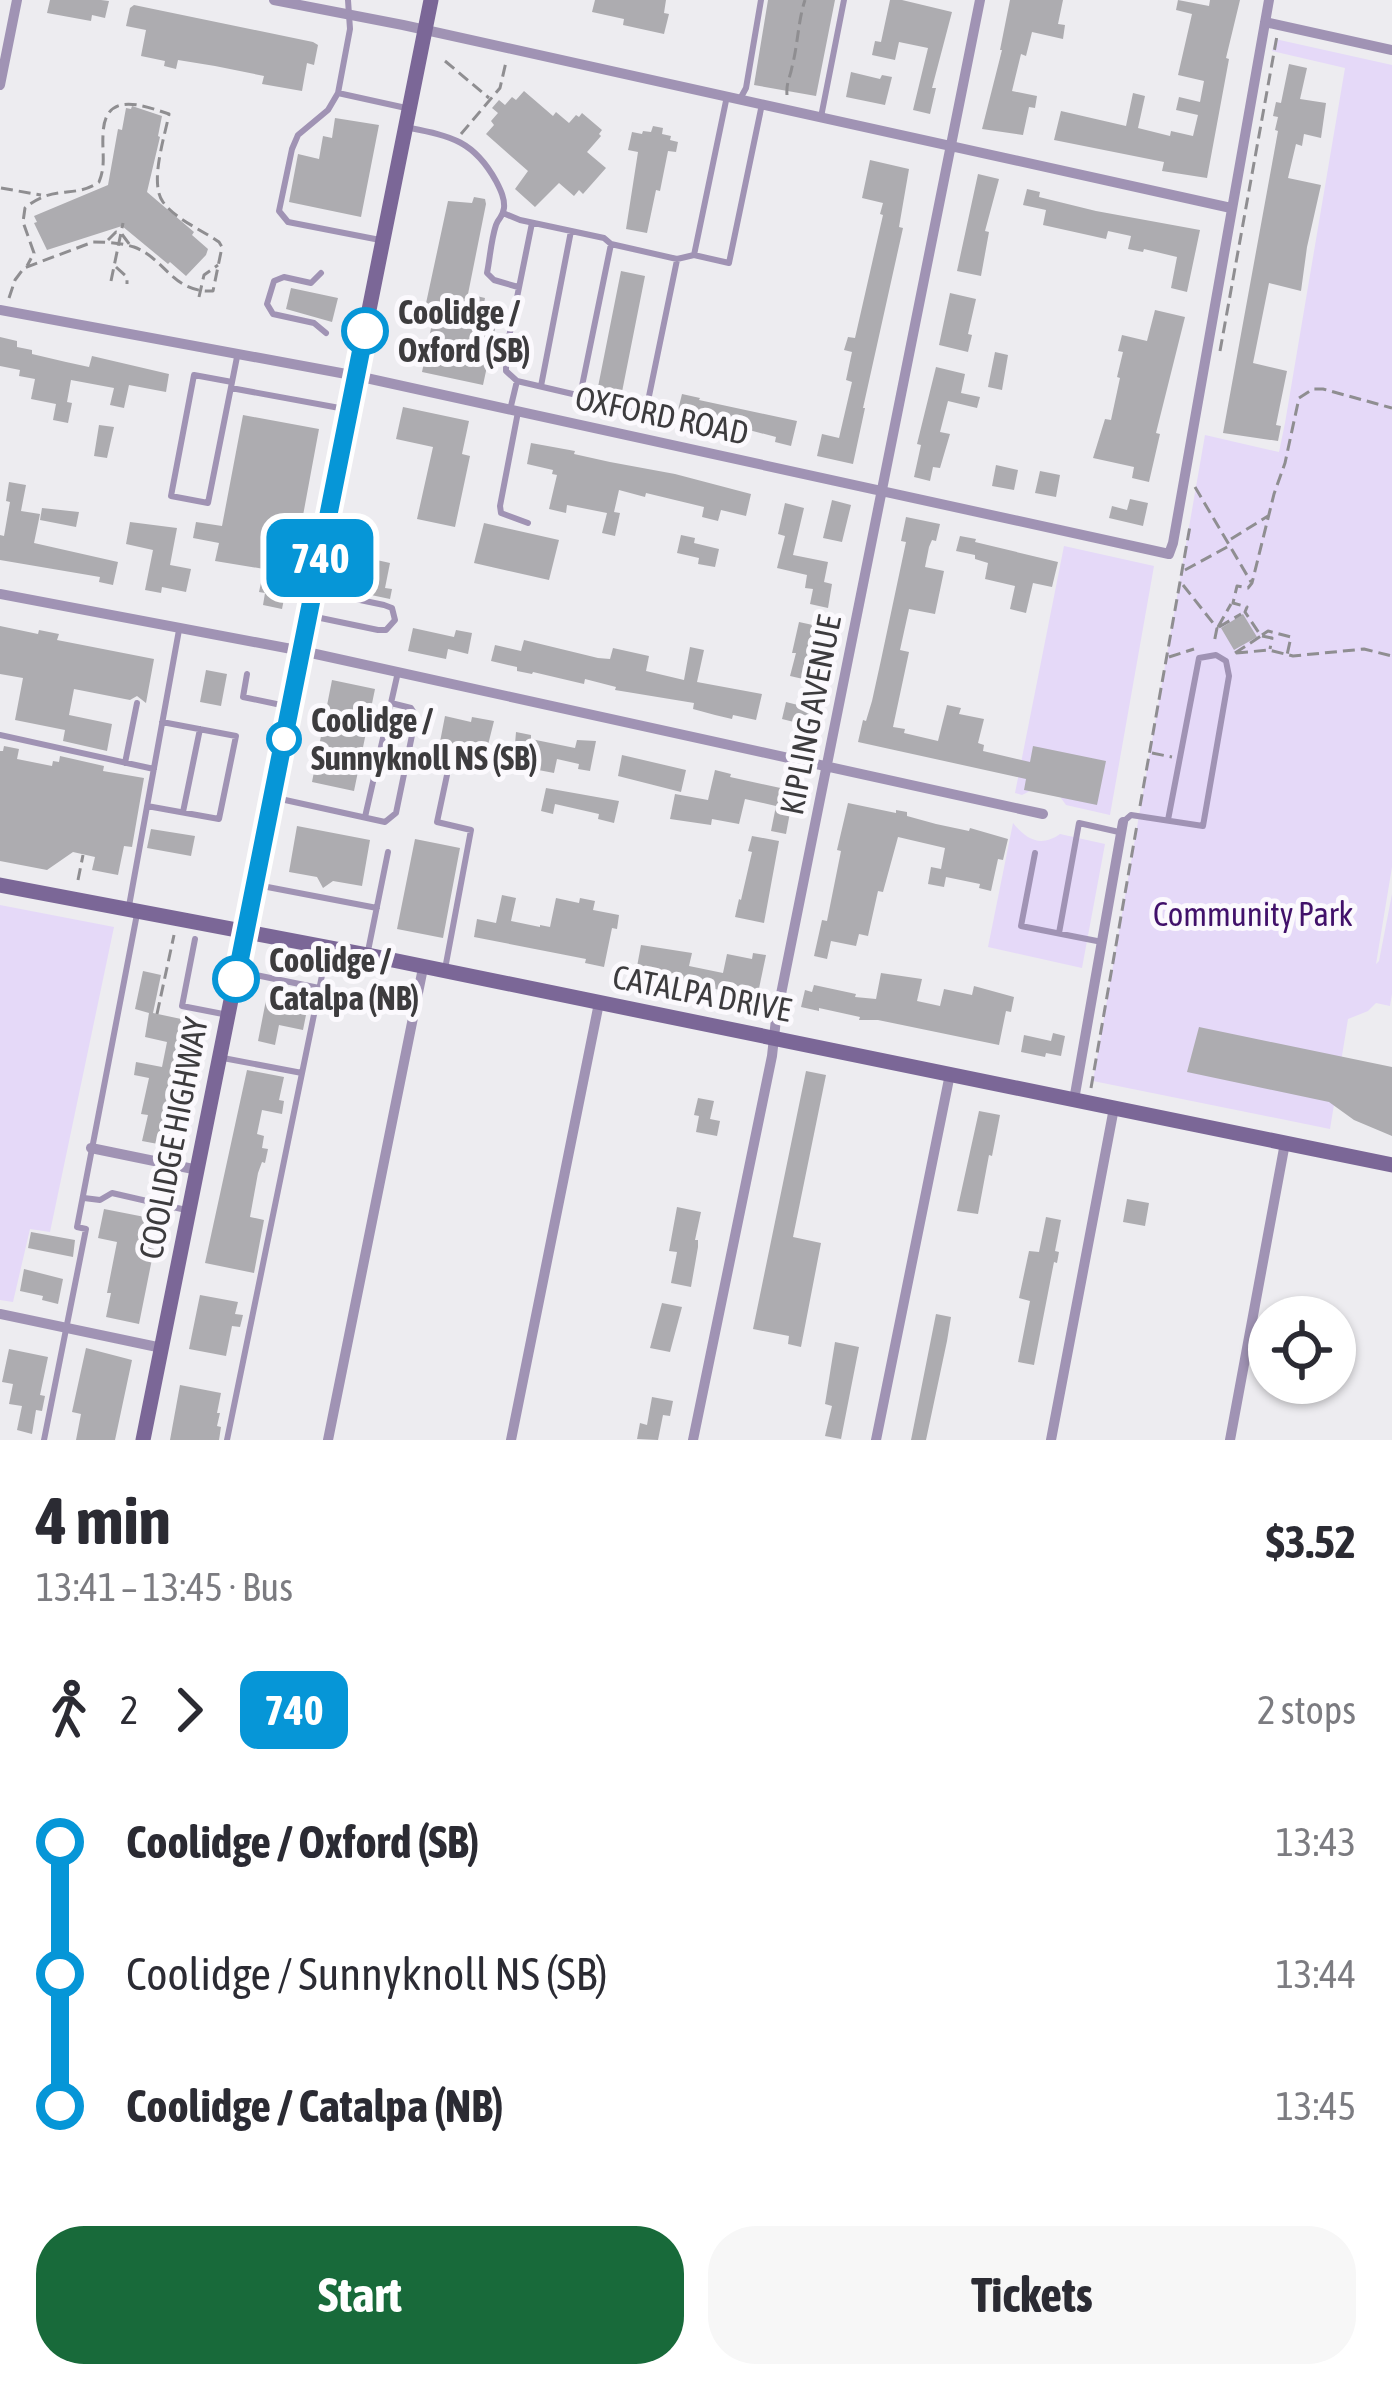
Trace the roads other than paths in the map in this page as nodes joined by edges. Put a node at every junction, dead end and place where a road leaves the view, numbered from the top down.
1 (17, 0) edge
2 (274, 0) edge
3 (348, 0) edge
4 (431, 0) edge
5 (761, 0) edge
6 (844, 0) edge
7 (980, 0) edge
8 (1269, 0) edge
9 (349, 15) junction
10 (1264, 22) junction
11 (425, 31) junction
12 (1392, 50) edge
13 (0, 85) edge
14 (338, 93) junction
15 (734, 98) junction
16 (762, 104) junction
17 (410, 109) junction
18 (821, 117) junction
19 (406, 127) junction
20 (951, 146) junction
21 (1232, 208) junction
22 (503, 213) junction
23 (532, 223) junction
24 (571, 232) junction
25 (383, 241) junction
26 (611, 244) junction
27 (694, 255) junction
28 (677, 260) junction
29 (322, 273) dead end
30 (518, 287) junction
31 (0, 310) edge
32 (326, 333) dead end
33 (238, 353) junction
34 (357, 376) junction
35 (517, 381) junction
36 (231, 385) junction
37 (541, 386) junction
38 (577, 395) junction
39 (350, 410) junction
40 (514, 411) junction
41 (882, 492) junction
42 (528, 523) dead end
43 (314, 591) junction
44 (0, 594) edge
45 (309, 616) junction
46 (180, 627) junction
47 (302, 651) junction
48 (398, 672) junction
49 (247, 674) dead end
50 (137, 703) dead end
51 (391, 703) junction
52 (291, 707) junction
53 (162, 722) junction
54 (200, 729) junction
55 (0, 735) edge
56 (125, 763) junction
57 (826, 767) junction
58 (154, 769) junction
59 (447, 775) dead end
60 (272, 797) junction
61 (147, 806) junction
62 (183, 812) junction
63 (1043, 814) dead end
64 (364, 817) junction
65 (1168, 820) junction
66 (1122, 827) junction
67 (388, 852) dead end
68 (1035, 853) dead end
69 (0, 885) edge
70 (255, 885) junction
71 (377, 908) junction
72 (133, 910) junction
73 (246, 931) junction
74 (1059, 933) junction
75 (195, 939) dead end
76 (1102, 942) junction
77 (328, 947) junction
78 (368, 955) junction
79 (423, 968) junction
80 (238, 972) junction
81 (445, 973) junction
82 (319, 988) junction
83 (599, 1003) junction
84 (229, 1015) junction
85 (774, 1039) junction
86 (220, 1057) junction
87 (302, 1073) junction
88 (950, 1074) junction
89 (1082, 1095) junction
90 (1114, 1108) junction
91 (1285, 1143) junction
92 (91, 1148) junction
93 (1392, 1166) edge
94 (198, 1170) junction
95 (82, 1198) junction
96 (190, 1210) junction
97 (0, 1314) edge
98 (68, 1328) junction
99 (162, 1348) junction
100 (44, 1440) edge
101 (143, 1440) edge
102 (227, 1440) edge
103 (328, 1440) edge
104 (511, 1440) edge
105 (693, 1440) edge
106 (876, 1440) edge
107 (1051, 1440) edge
108 (1230, 1440) edge

1 - 13 street
2 - 9 street
3 - 9 lane
4 - 11 main road, COOLIDGE HIGHWAY
5 - 15 lane
6 - 18 lane
7 - 20 street, KIPLING AVENUE
8 - 10 street
9 - 11 street
9 - 14 lane
10 - 12 street
10 - 21 street
11 - 15 street
11 - 17 main road, COOLIDGE HIGHWAY
14 - 17 lane
14 - 25 lane
15 - 16 street
15 - 27 lane
16 - 18 street
16 - 27 lane
17 - 19 main road, COOLIDGE HIGHWAY
18 - 20 street
19 - 22 lane
19 - 25 main road, COOLIDGE HIGHWAY
20 - 21 street
20 - 41 street, KIPLING AVENUE
21 - 41 street, OXFORD ROAD
22 - 23 lane
22 - 30 lane
23 - 24 lane
23 - 30 lane
24 - 26 lane
24 - 37 lane
25 - 34 main road, COOLIDGE HIGHWAY
26 - 28 lane
26 - 38 lane
27 - 28 lane
28 - 38 lane
29 - 32 lane
30 - 35 lane
31 - 33 street, OXFORD ROAD
33 - 34 street, OXFORD ROAD
33 - 36 lane
34 - 39 main road, COOLIDGE HIGHWAY
34 - 40 street, OXFORD ROAD
35 - 37 lane
35 - 40 lane
36 - 36 lane
36 - 39 lane
37 - 38 lane
39 - 43 main road, COOLIDGE HIGHWAY
40 - 41 street, OXFORD ROAD
40 - 42 lane
41 - 57 street, KIPLING AVENUE
43 - 45 main road, COOLIDGE HIGHWAY
43 - 45 lane
44 - 46 street
45 - 47 main road, COOLIDGE HIGHWAY
46 - 47 street
46 - 53 lane
47 - 48 street
47 - 52 main road, COOLIDGE HIGHWAY
48 - 51 lane
48 - 57 street
49 - 52 lane
50 - 56 lane
51 - 64 lane
51 - 64 lane
52 - 60 main road, COOLIDGE HIGHWAY
53 - 54 lane
53 - 58 lane
54 - 62 lane
54 - 62 lane
55 - 56 lane
56 - 58 lane
57 - 63 street
57 - 85 street, KIPLING AVENUE
58 - 61 lane
59 - 81 lane
60 - 64 lane
60 - 70 main road, COOLIDGE HIGHWAY
61 - 62 lane
61 - 72 lane
65 - 65 lane
65 - 66 lane
66 - 74 lane
66 - 76 street
67 - 71 lane
68 - 74 lane
69 - 72 main road, CATALPA DRIVE
70 - 71 lane
70 - 73 main road, COOLIDGE HIGHWAY
71 - 78 lane
72 - 73 main road, CATALPA DRIVE
72 - 92 lane
73 - 77 main road, CATALPA DRIVE
73 - 80 main road, COOLIDGE HIGHWAY
74 - 76 lane
75 - 84 lane
76 - 89 street
77 - 78 main road, CATALPA DRIVE
77 - 82 lane
78 - 79 main road, CATALPA DRIVE
79 - 81 main road, CATALPA DRIVE
79 - 103 street
80 - 82 lane
80 - 84 main road, COOLIDGE HIGHWAY
81 - 83 main road, CATALPA DRIVE
82 - 87 lane
83 - 85 main road, CATALPA DRIVE
83 - 104 street
84 - 86 main road, COOLIDGE HIGHWAY
85 - 88 main road, CATALPA DRIVE
85 - 105 street, KIPLING AVENUE
86 - 87 lane
86 - 94 main road, COOLIDGE HIGHWAY
87 - 102 lane
88 - 89 main road, CATALPA DRIVE
88 - 106 street
89 - 90 main road, CATALPA DRIVE
90 - 91 main road, CATALPA DRIVE
90 - 107 street
91 - 93 main road, CATALPA DRIVE
91 - 108 street
92 - 94 street
92 - 95 lane
94 - 96 main road, COOLIDGE HIGHWAY
95 - 96 lane
95 - 98 lane
96 - 99 main road, COOLIDGE HIGHWAY
97 - 98 street
98 - 99 street
98 - 100 lane
99 - 101 main road, COOLIDGE HIGHWAY

